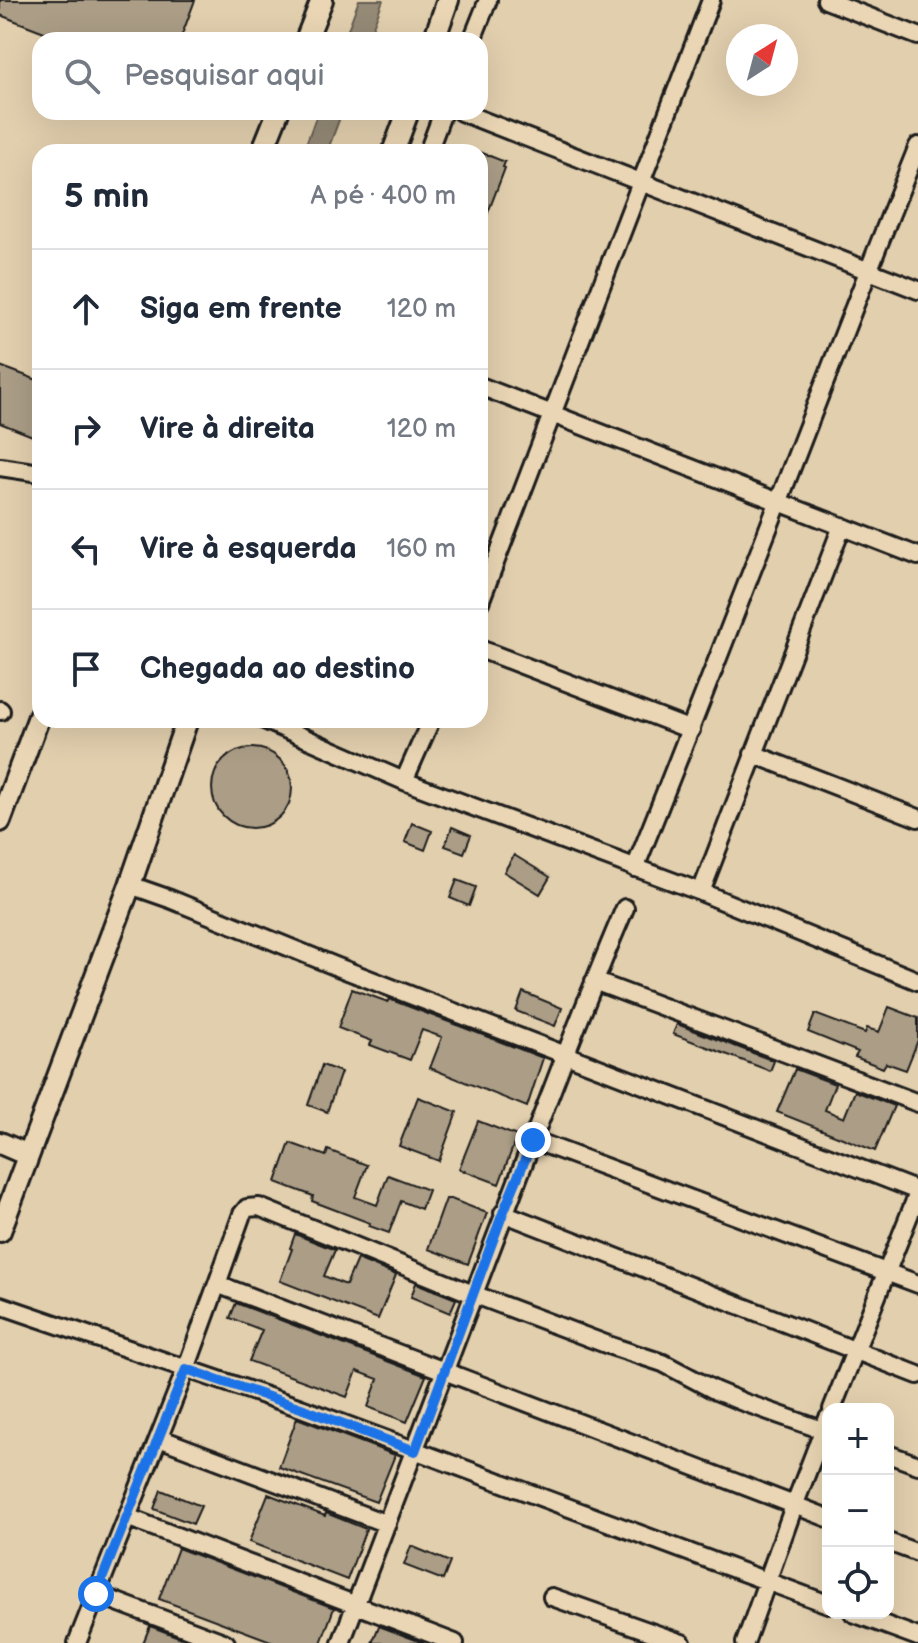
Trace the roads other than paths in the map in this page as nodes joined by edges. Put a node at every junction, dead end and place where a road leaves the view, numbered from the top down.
1 (322, 0) edge
2 (448, 0) edge
3 (488, 0) edge
4 (711, 0) edge
5 (826, 0) edge
6 (309, 32) edge
7 (437, 32) edge
8 (475, 32) edge
9 (918, 36) edge
10 (275, 120) edge
11 (405, 120) edge
12 (440, 120) edge
13 (482, 120) edge
14 (265, 144) edge
15 (396, 144) edge
16 (431, 144) edge
17 (918, 146) edge
18 (641, 182) junction
19 (868, 270) junction
20 (918, 290) edge
21 (488, 389) edge
22 (552, 415) junction
23 (0, 467) edge
24 (32, 472) edge
25 (779, 501) junction
26 (842, 526) junction
27 (918, 556) edge
28 (488, 581) edge
29 (488, 652) edge
30 (35, 728) edge
31 (184, 728) edge
32 (282, 728) edge
33 (427, 728) edge
34 (691, 730) junction
35 (753, 754) junction
36 (404, 781) junction
37 (918, 818) edge
38 (0, 821) edge
39 (635, 868) junction
40 (130, 885) junction
41 (701, 892) junction
42 (625, 908) dead end
43 (594, 981) junction
44 (918, 981) edge
45 (565, 1054) junction
46 (918, 1103) edge
47 (533, 1140) junction
48 (0, 1143) edge
49 (28, 1155) junction
50 (918, 1192) edge
51 (503, 1213) junction
52 (0, 1231) edge
53 (888, 1271) junction
54 (217, 1284) junction
55 (918, 1284) edge
56 (473, 1294) junction
57 (0, 1305) edge
58 (856, 1351) junction
59 (186, 1369) junction
60 (444, 1372) junction
61 (918, 1375) edge
62 (834, 1403) edge
63 (822, 1426) edge
64 (822, 1437) edge
65 (159, 1438) junction
66 (415, 1451) junction
67 (894, 1456) edge
68 (918, 1465) edge
69 (794, 1506) junction
70 (822, 1516) edge
71 (127, 1517) junction
72 (387, 1524) junction
73 (894, 1544) edge
74 (918, 1553) edge
75 (768, 1582) junction
76 (96, 1594) junction
77 (552, 1597) dead end
78 (822, 1602) edge
79 (356, 1605) junction
80 (869, 1619) edge
81 (918, 1637) edge
82 (77, 1643) edge
83 (226, 1643) edge
84 (341, 1643) edge
85 (455, 1643) edge
86 (682, 1643) edge
87 (745, 1643) edge

1 - 6 main road
2 - 7 main road
3 - 8 street
4 - 18 street
5 - 9 street
10 - 14 main road
11 - 15 main road
12 - 16 street
13 - 18 street
17 - 19 street
18 - 19 street
18 - 22 street
19 - 20 street
19 - 25 street
21 - 22 street
22 - 25 street
22 - 28 street
23 - 24 street
25 - 26 street
25 - 34 street
26 - 27 street
26 - 35 street
29 - 34 street
30 - 38 main road
31 - 40 main road
32 - 36 street
33 - 36 street
34 - 39 street
35 - 37 street
35 - 41 street
36 - 39 street
39 - 41 street
40 - 45 street
40 - 49 main road
41 - 44 street
42 - 43 street
43 - 45 street
43 - 46 street
45 - 47 street
45 - 50 street
47 - 51 street
47 - 53 street
48 - 49 main road
49 - 52 main road
50 - 53 street
51 - 56 street
51 - 58 street
53 - 55 street
53 - 58 street
54 - 56 street
54 - 59 street
54 - 60 street
56 - 60 street
56 - 63 street
57 - 59 street
58 - 61 street
58 - 62 street
59 - 65 street
59 - 66 street
60 - 66 street
60 - 69 street
64 - 69 street
65 - 71 street
65 - 72 street
66 - 72 street
66 - 75 street
67 - 68 street
69 - 70 street
69 - 75 street
71 - 76 street
71 - 79 street
72 - 79 street
73 - 74 street
75 - 78 street
75 - 87 street
76 - 82 street
76 - 83 street
77 - 86 street
79 - 84 street
79 - 85 street
80 - 81 street

